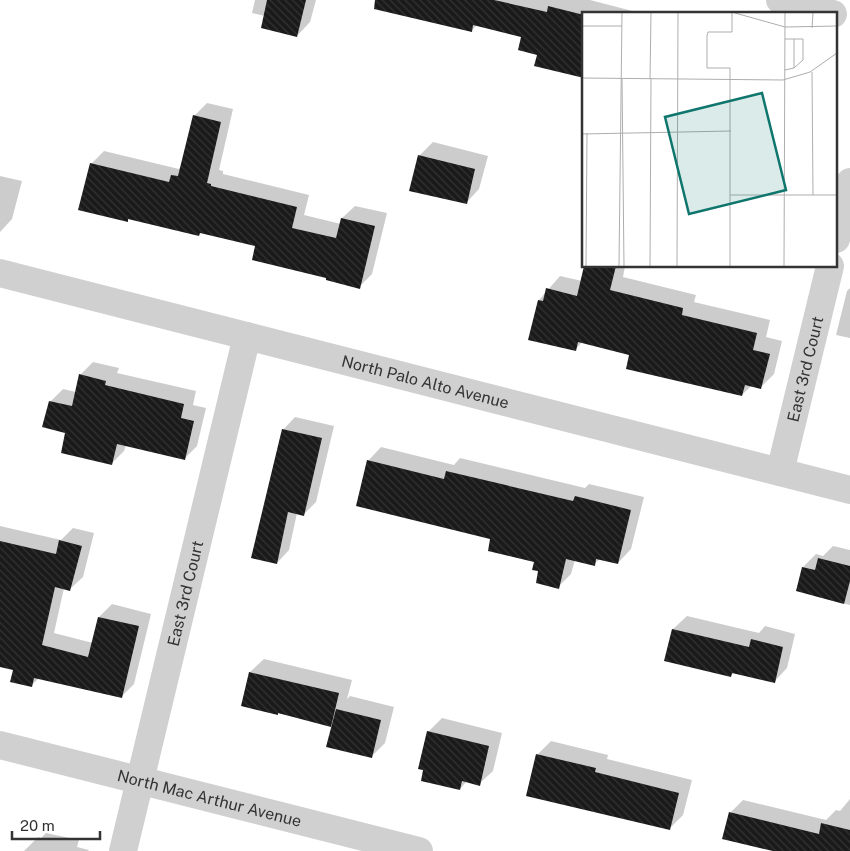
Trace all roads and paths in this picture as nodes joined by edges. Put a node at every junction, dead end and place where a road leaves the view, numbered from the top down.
1 (780, 0) edge
2 (826, 12) edge
3 (850, 182) edge
4 (838, 231) edge
5 (830, 268) edge
6 (0, 273) edge
7 (247, 336) junction
8 (780, 472) junction
9 (850, 490) edge
10 (0, 745) edge
11 (141, 781) junction
12 (123, 851) edge
13 (419, 851) edge

1 - 2 street
3 - 4 street
5 - 8 street, East 3rd Court
6 - 7 street, North Palo Alto Avenue
7 - 8 street, North Palo Alto Avenue
7 - 11 street, East 3rd Court
8 - 9 street, North Palo Alto Avenue
10 - 11 street, North Mac Arthur Avenue
11 - 12 street, East 3rd Court
11 - 13 street, North Mac Arthur Avenue

